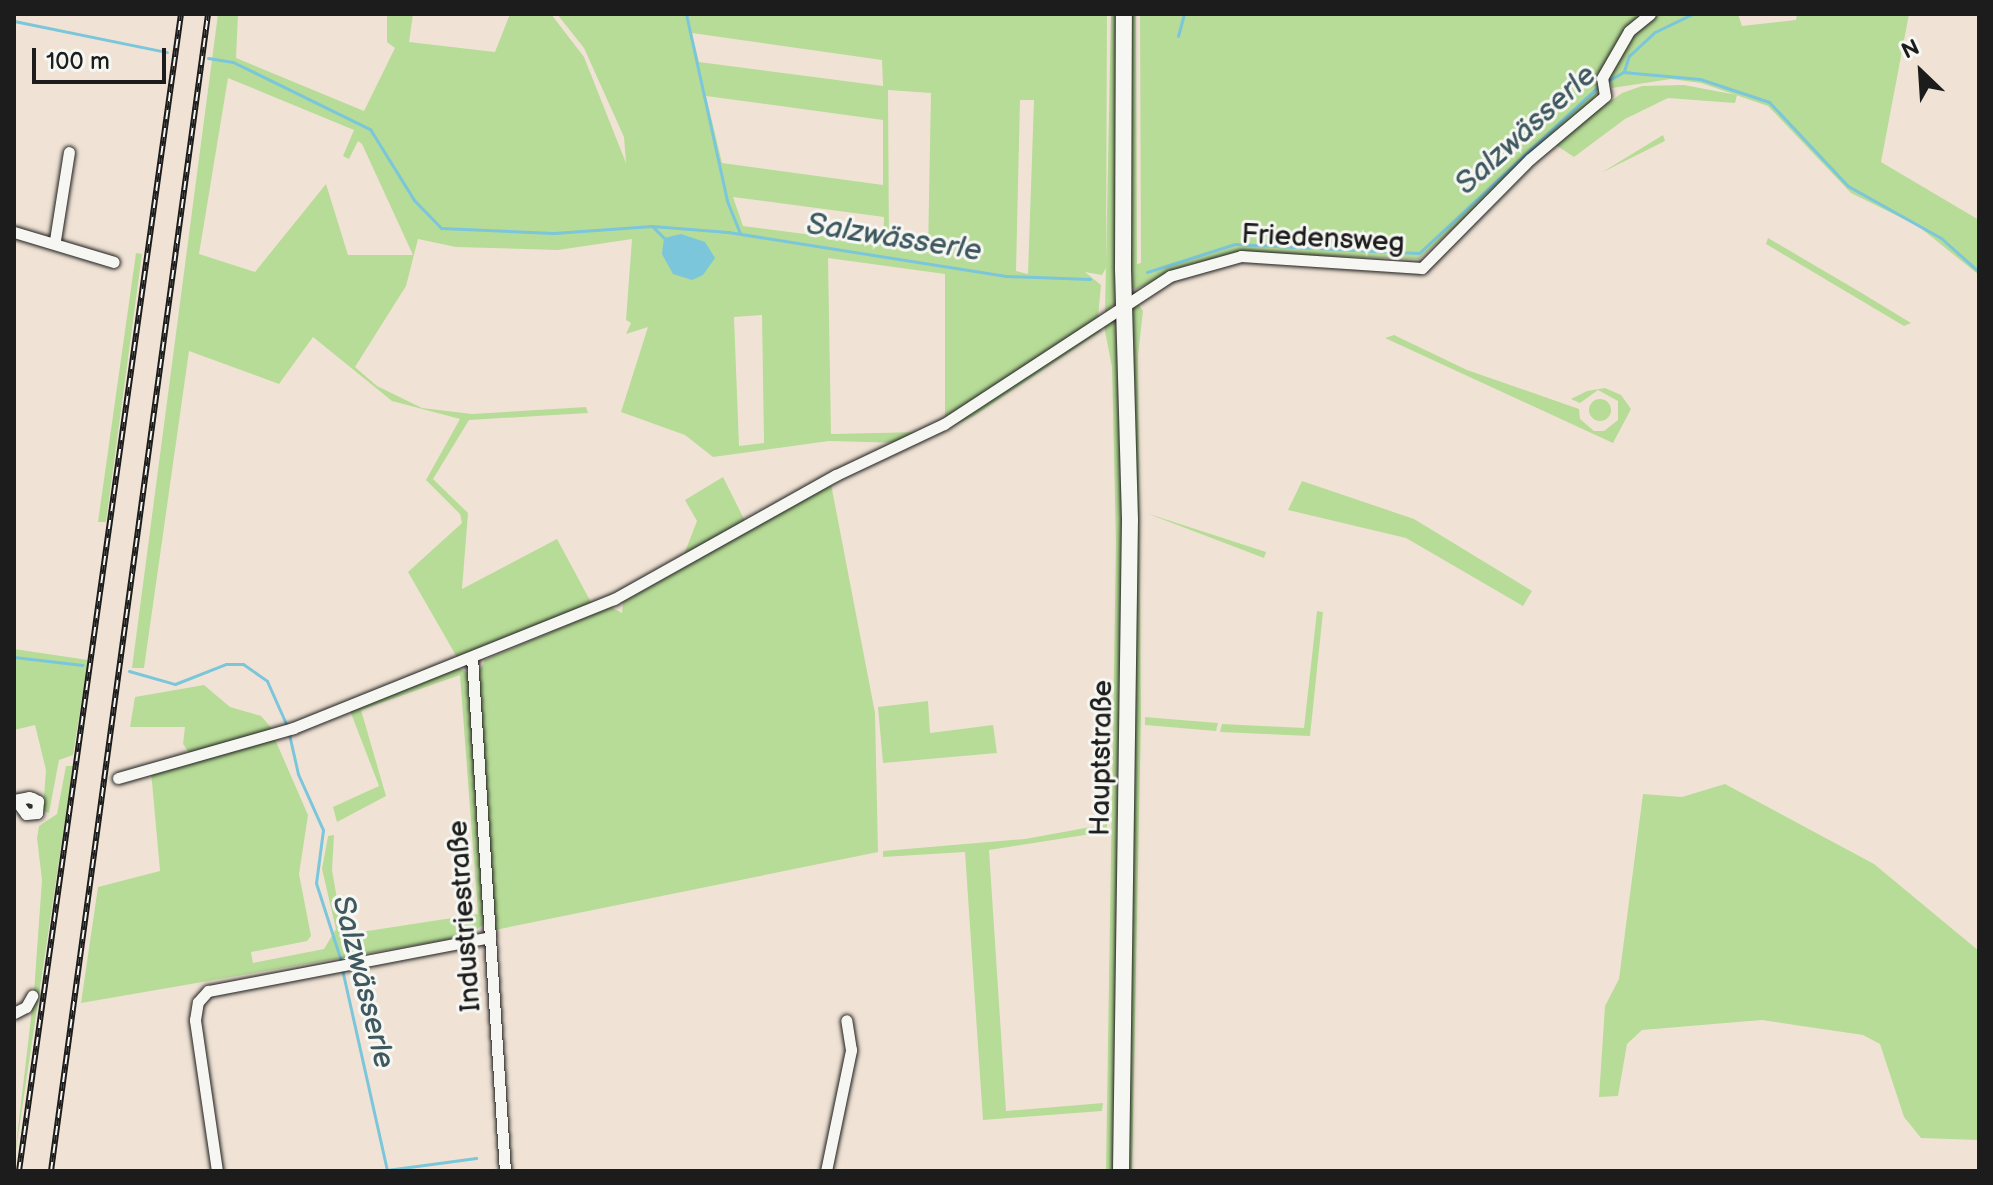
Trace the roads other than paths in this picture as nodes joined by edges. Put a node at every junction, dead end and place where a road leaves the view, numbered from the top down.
1 (1124, 14) edge
2 (1650, 14) edge
3 (69, 152) dead end
4 (14, 232) edge
5 (55, 240) junction
6 (114, 262) dead end
7 (1124, 306) junction
8 (472, 657) junction
9 (118, 778) dead end
10 (490, 937) junction
11 (32, 996) dead end
12 (14, 1013) edge
13 (846, 1020) dead end
14 (217, 1171) edge
15 (505, 1171) edge
16 (826, 1171) edge
17 (1121, 1171) edge

1 - 7 street, Hauptstraße
2 - 7 street, Friedensweg
3 - 5 street
4 - 5 street
5 - 6 street
7 - 8 street, Friedensweg
7 - 17 street, Hauptstraße
8 - 9 street, Friedensweg
8 - 10 street, Industriestraße
10 - 14 street
10 - 15 street, Industriestraße
11 - 12 street
13 - 16 street

